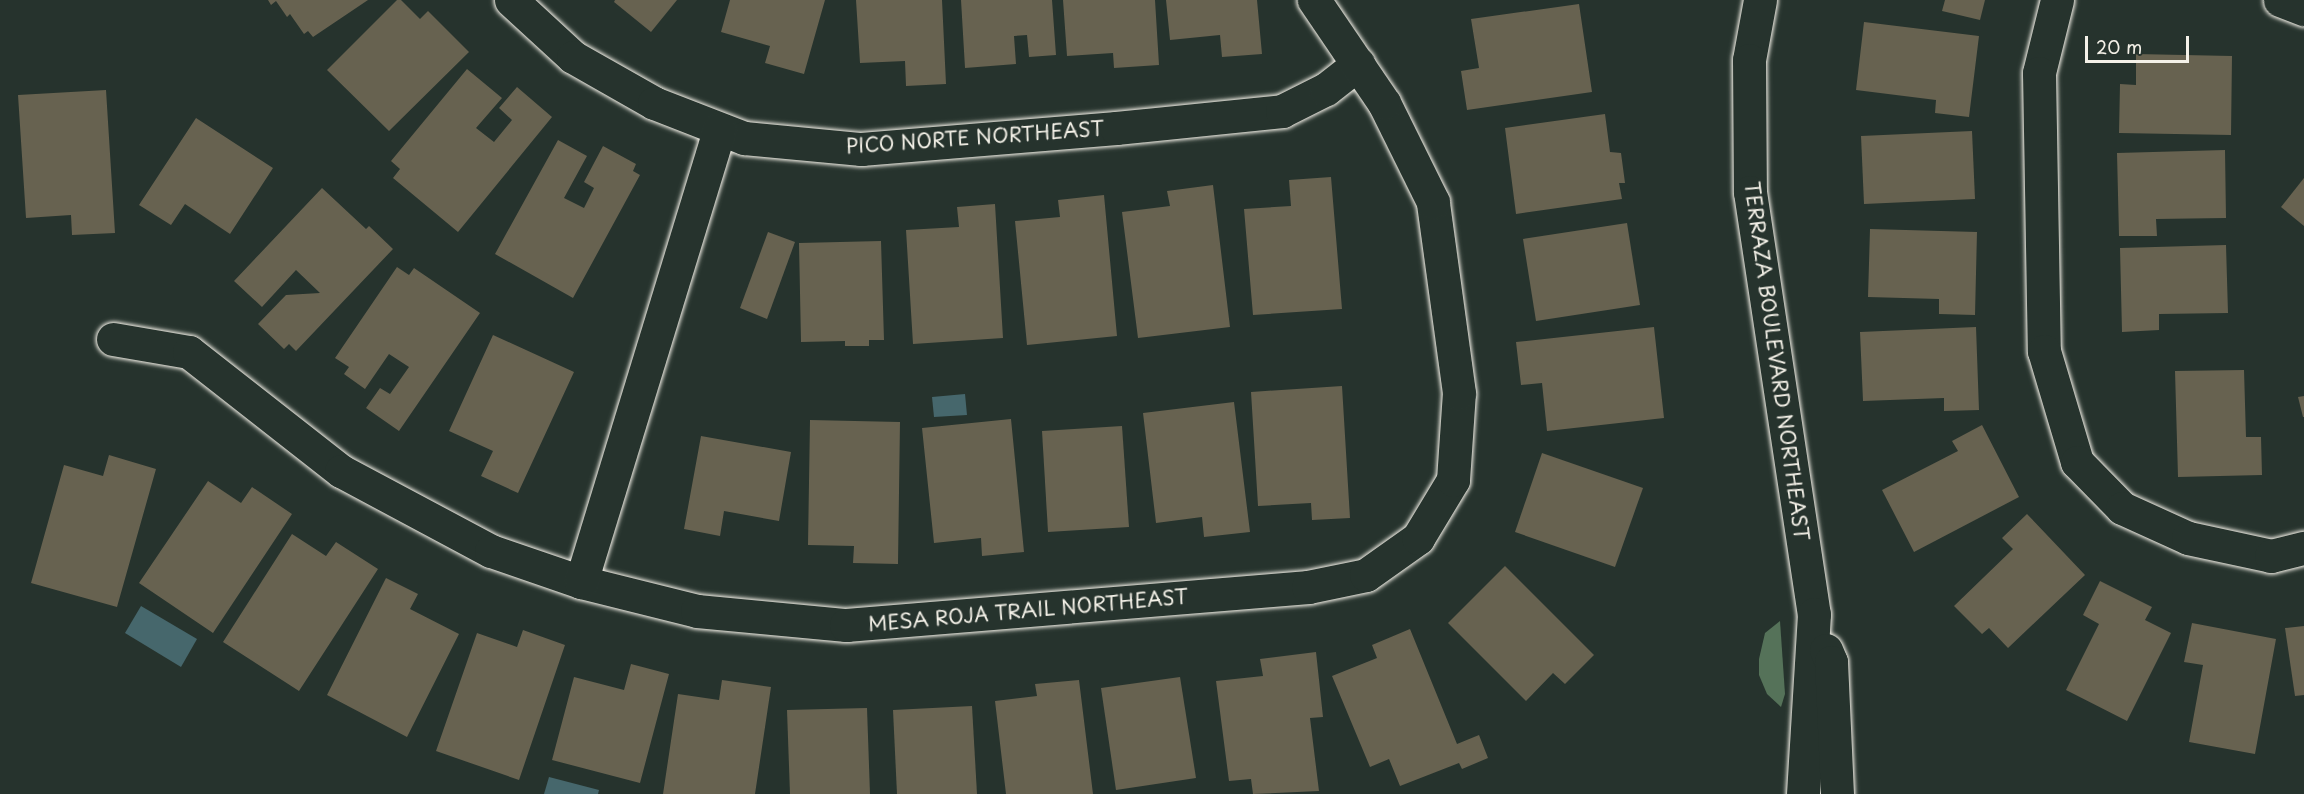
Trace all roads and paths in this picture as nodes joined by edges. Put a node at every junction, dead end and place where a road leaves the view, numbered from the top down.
1 (511, 0) edge
2 (1314, 0) edge
3 (1760, 0) edge
4 (2057, 0) edge
5 (2280, 0) edge
6 (2304, 9) edge
7 (1358, 64) junction
8 (719, 130) junction
9 (113, 339) dead end
10 (2304, 548) edge
11 (581, 582) junction
12 (1814, 614) junction
13 (1803, 794) edge
14 (1838, 794) edge

1 - 8 street, PICO NORTE NORTHEAST
2 - 7 street, MESA ROJA TRAIL NORTHEAST
3 - 12 street, TERRAZA BOULEVARD NORTHEAST
4 - 10 street
5 - 6 street
7 - 8 street, PICO NORTE NORTHEAST
7 - 11 street, MESA ROJA TRAIL NORTHEAST
8 - 11 street
9 - 11 street, MESA ROJA TRAIL NORTHEAST
12 - 13 street, TERRAZA BOULEVARD NORTHEAST
12 - 14 street, TERRAZA BOULEVARD NORTHEAST

